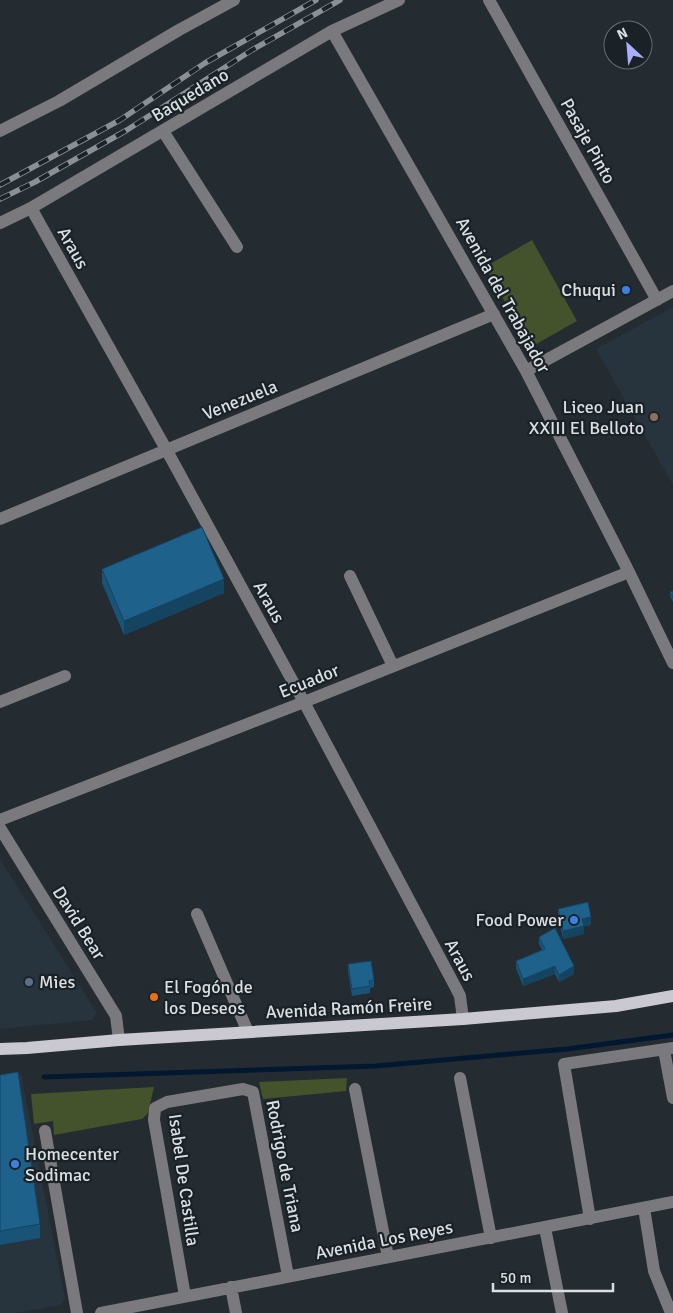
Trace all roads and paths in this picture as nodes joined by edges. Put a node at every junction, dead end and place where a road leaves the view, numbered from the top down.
1 (234, 0) edge
2 (399, 0) edge
3 (489, 0) edge
4 (332, 31) junction
5 (0, 131) edge
6 (163, 131) junction
7 (30, 208) junction
8 (0, 223) edge
9 (237, 247) dead end
10 (673, 291) edge
11 (657, 300) junction
12 (494, 314) junction
13 (526, 371) junction
14 (166, 450) junction
15 (0, 519) edge
16 (630, 572) junction
17 (350, 576) dead end
18 (672, 656) edge
19 (394, 666) junction
20 (65, 676) dead end
21 (0, 702) edge
22 (304, 702) junction
23 (0, 820) edge
24 (0, 828) edge
25 (197, 914) dead end
26 (673, 996) edge
27 (463, 1019) junction
28 (248, 1032) junction
29 (119, 1040) junction
30 (27, 1048) junction
31 (0, 1049) edge
32 (669, 1049) edge
33 (0, 1056) edge
34 (460, 1078) dead end
35 (355, 1089) dead end
36 (253, 1092) joint
37 (673, 1098) edge
38 (45, 1131) dead end
39 (673, 1202) edge
40 (644, 1208) junction
41 (590, 1219) junction
42 (545, 1228) junction
43 (490, 1238) junction
44 (388, 1257) junction
45 (288, 1276) junction
46 (231, 1287) junction
47 (185, 1296) junction
48 (77, 1313) edge
49 (101, 1313) edge
50 (236, 1313) edge
51 (562, 1313) edge
52 (671, 1313) edge

1 - 5 street
2 - 4 street, Baquedano
3 - 11 street, Pasaje Pinto
4 - 6 street, Baquedano
4 - 12 street, Avenida del Trabajador
6 - 7 street, Baquedano
6 - 9 street
7 - 8 street, Baquedano
7 - 14 street, Araus
10 - 11 street
11 - 13 street
12 - 13 street, Avenida del Trabajador
12 - 14 street, Venezuela
13 - 16 street, Avenida del Trabajador
14 - 15 street, Venezuela
14 - 22 street, Araus
16 - 18 street, Avenida del Trabajador
16 - 19 street, Ecuador
17 - 19 street
19 - 22 street, Ecuador
20 - 21 street
22 - 23 street, Ecuador
22 - 27 street, Araus
24 - 29 street, David Bear
25 - 28 street
26 - 27 main road, Avenida Ramón Freire
27 - 28 main road, Avenida Ramón Freire
28 - 29 main road, Avenida Ramón Freire
29 - 30 main road, Avenida Ramón Freire
30 - 31 main road, Avenida Ramón Freire
30 - 33 main road, Avenida Ramón Freire
32 - 37 street
32 - 41 street
34 - 43 street
35 - 44 street
36 - 45 street, Rodrigo de Triana
36 - 47 street, Isabel De Castilla
38 - 48 street
39 - 40 street, Avenida Los Reyes
40 - 41 street, Avenida Los Reyes
40 - 52 street
41 - 42 street, Avenida Los Reyes
42 - 43 street, Avenida Los Reyes
42 - 51 street
43 - 44 street, Avenida Los Reyes
44 - 45 street, Avenida Los Reyes
45 - 46 street, Avenida Los Reyes
46 - 47 street, Avenida Los Reyes
46 - 50 street
47 - 49 street, Avenida Los Reyes

